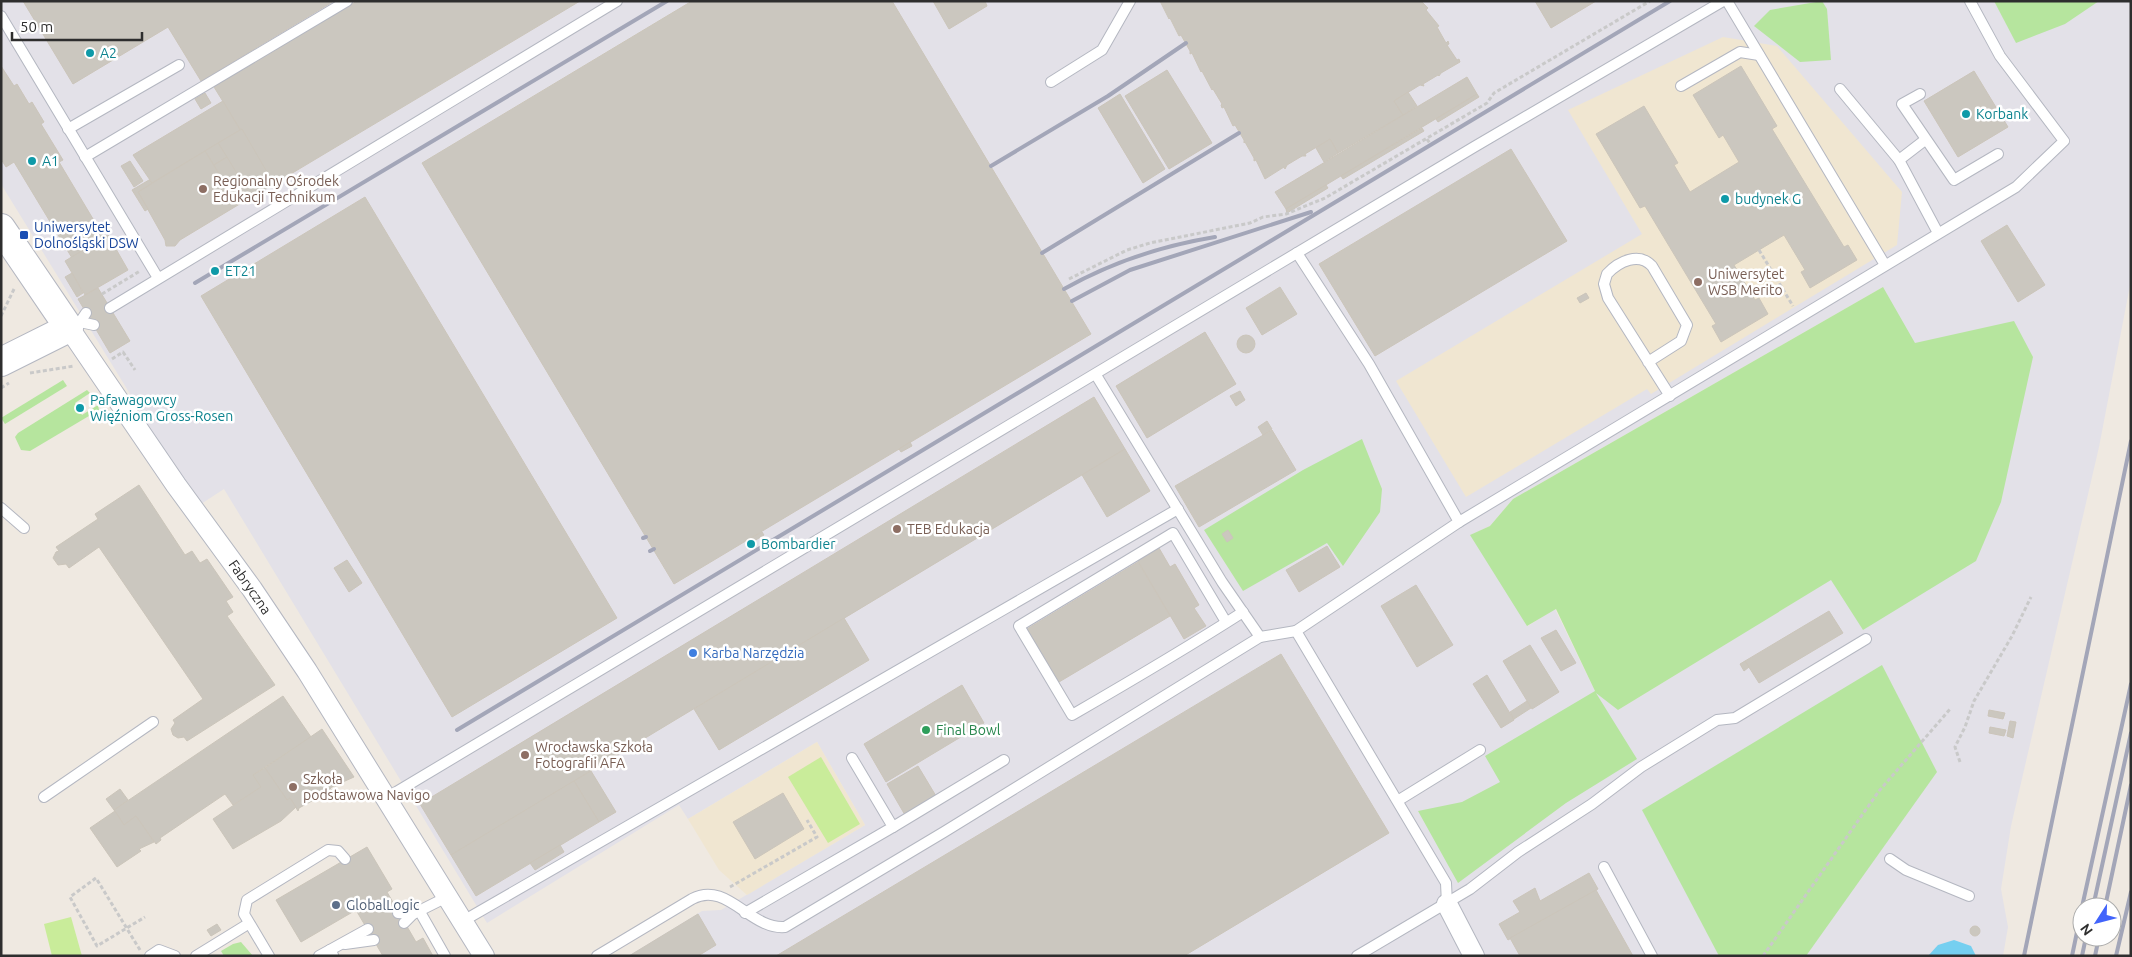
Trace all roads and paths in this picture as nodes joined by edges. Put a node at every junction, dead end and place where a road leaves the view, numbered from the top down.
1 (346, 1) edge
2 (617, 1) edge
3 (1130, 1) edge
4 (1650, 1) edge
5 (1725, 1) edge
6 (1970, 1) edge
7 (1, 16) edge
8 (1759, 55) junction
9 (179, 65) dead end
10 (1051, 82) dead end
11 (1681, 86) dead end
12 (1840, 89) dead end
13 (1920, 94) dead end
14 (68, 128) junction
15 (1427, 139) junction
16 (1925, 140) junction
17 (1431, 146) dead end
18 (1998, 154) dead end
19 (85, 157) junction
20 (1899, 160) junction
21 (1, 228) edge
22 (1938, 234) junction
23 (1759, 250) dead end
24 (1297, 253) junction
25 (150, 264) junction
26 (1885, 264) junction
27 (158, 278) junction
28 (1069, 279) dead end
29 (17, 282) dead end
30 (102, 294) dead end
31 (110, 308) dead end
32 (1, 316) edge
33 (1799, 317) junction
34 (82, 322) junction
35 (1648, 362) junction
36 (76, 366) dead end
37 (135, 370) dead end
38 (14, 372) edge
39 (99, 372) junction
40 (1096, 375) junction
41 (1, 388) edge
42 (1670, 396) junction
43 (1, 508) edge
44 (1178, 509) junction
45 (1459, 522) junction
46 (24, 528) dead end
47 (2032, 597) dead end
48 (1243, 612) junction
49 (1226, 622) junction
50 (1296, 631) junction
51 (1260, 637) junction
52 (1866, 639) dead end
53 (1951, 708) dead end
54 (153, 722) dead end
55 (1480, 750) dead end
56 (852, 758) dead end
57 (1004, 760) dead end
58 (1960, 762) dead end
59 (44, 797) dead end
60 (388, 797) junction
61 (1399, 800) junction
62 (807, 820) dead end
63 (893, 827) junction
64 (345, 859) dead end
65 (1890, 860) dead end
66 (1604, 867) dead end
67 (720, 896) junction
68 (1969, 896) dead end
69 (448, 897) junction
70 (1447, 904) junction
71 (745, 912) junction
72 (398, 913) dead end
73 (417, 913) junction
74 (145, 917) dead end
75 (463, 921) junction
76 (404, 923) dead end
77 (248, 924) junction
78 (126, 928) junction
79 (368, 929) dead end
80 (374, 940) dead end
81 (341, 945) junction
82 (332, 953) edge
83 (144, 956) edge
84 (150, 956) edge
85 (175, 956) edge
86 (196, 956) edge
87 (269, 956) edge
88 (319, 956) edge
89 (445, 956) edge
90 (484, 956) edge
91 (597, 956) edge
92 (1357, 956) edge
93 (1474, 956) edge
94 (1652, 956) edge
95 (1763, 956) edge

1 - 19 lane
2 - 27 lane
3 - 10 lane
4 - 15 path
5 - 8 lane
5 - 24 lane
6 - 22 lane
7 - 14 lane
8 - 11 lane
8 - 26 lane
9 - 14 lane
12 - 20 lane
13 - 16 lane
14 - 19 lane
15 - 17 path
15 - 28 path
16 - 18 lane
16 - 20 lane
19 - 25 lane
20 - 22 lane
21 - 34 street, Fabryczna
22 - 26 lane
23 - 33 path
24 - 40 lane
24 - 45 lane
25 - 27 lane
25 - 30 path
26 - 33 lane
27 - 31 lane
29 - 32 path
33 - 42 lane
34 - 38 street
34 - 39 street, Fabryczna
35 - 35 lane
35 - 42 lane
36 - 38 path
37 - 39 path
38 - 41 path
39 - 60 street, Fabryczna
40 - 44 lane
40 - 60 lane
42 - 45 lane
43 - 46 lane
44 - 48 lane
44 - 75 lane
45 - 50 lane
47 - 58 path
48 - 49 lane
48 - 51 lane
49 - 49 lane
50 - 51 lane
50 - 61 lane
51 - 71 lane
52 - 70 lane
53 - 95 path
54 - 59 lane
55 - 61 lane
56 - 63 lane
57 - 63 lane
60 - 69 street, Fabryczna
61 - 70 lane
62 - 67 path
63 - 71 lane
64 - 77 lane
65 - 68 lane
66 - 94 lane
67 - 71 lane
67 - 91 lane
69 - 73 lane
69 - 75 street, Fabryczna
70 - 92 lane
70 - 93 street
72 - 73 lane
73 - 76 lane
73 - 89 lane
74 - 78 path
75 - 90 street, Fabryczna
77 - 86 lane
77 - 87 lane
78 - 78 path
78 - 83 path
79 - 81 lane
80 - 81 lane
81 - 82 lane
82 - 88 lane
84 - 85 lane

